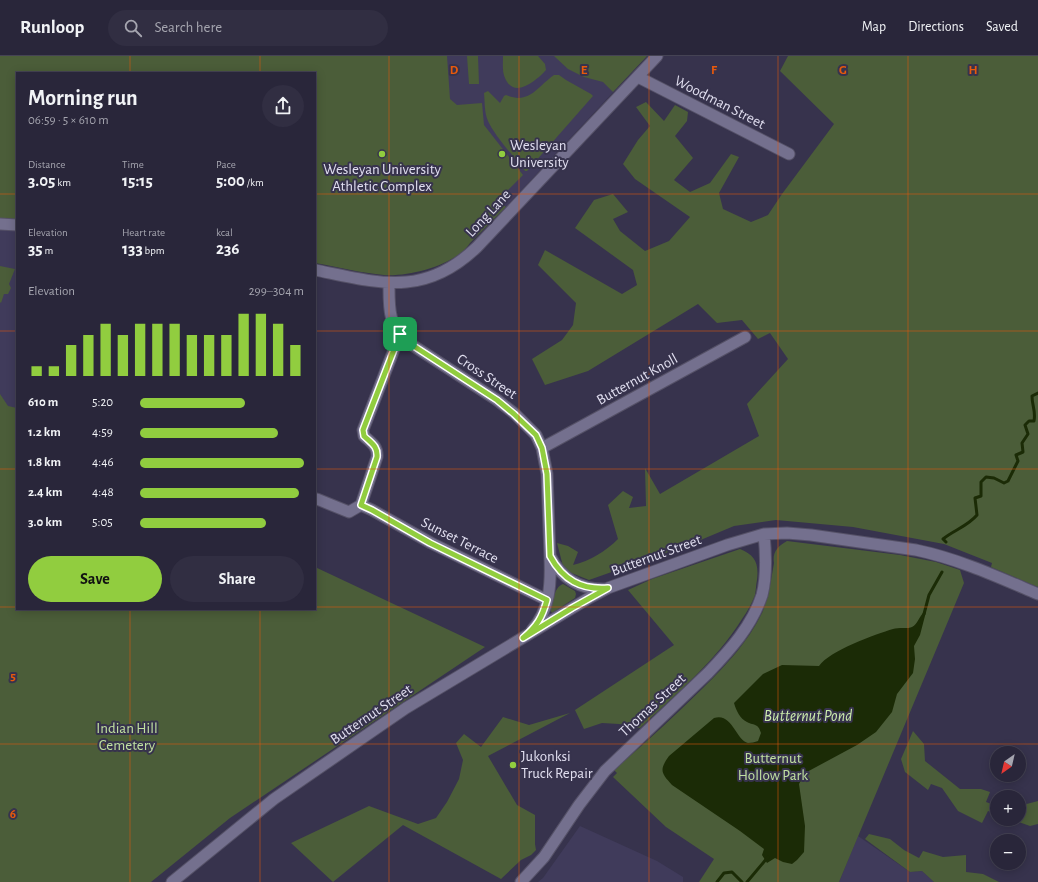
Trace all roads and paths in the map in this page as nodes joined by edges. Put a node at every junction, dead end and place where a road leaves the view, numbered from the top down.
1 (657, 56) edge
2 (638, 77) junction
3 (789, 154) dead end
4 (0, 225) edge
5 (16, 225) edge
6 (316, 270) edge
7 (389, 283) junction
8 (400, 334) junction
9 (745, 337) dead end
10 (542, 448) junction
11 (317, 498) dead end
12 (361, 505) junction
13 (764, 534) junction
14 (550, 556) junction
15 (608, 588) junction
16 (1038, 594) edge
17 (547, 600) junction
18 (523, 638) junction
19 (172, 882) edge
20 (521, 882) edge

1 - 2 street, Long Lane
2 - 3 street, Woodman Street
2 - 7 street, Long Lane
4 - 5 street
6 - 7 street, Long Lane
7 - 8 street, Cross Street
8 - 10 street, Cross Street
8 - 12 street
9 - 10 street, Butternut Knoll
10 - 14 street, Cross Street
11 - 12 street
12 - 17 street, Sunset Terrace
13 - 15 street, Butternut Street
13 - 16 street, Butternut Street
13 - 20 street, Thomas Street
14 - 15 street
14 - 17 street, Cross Street
15 - 18 street, Butternut Street
17 - 18 street, Cross Street
18 - 19 street, Butternut Street

